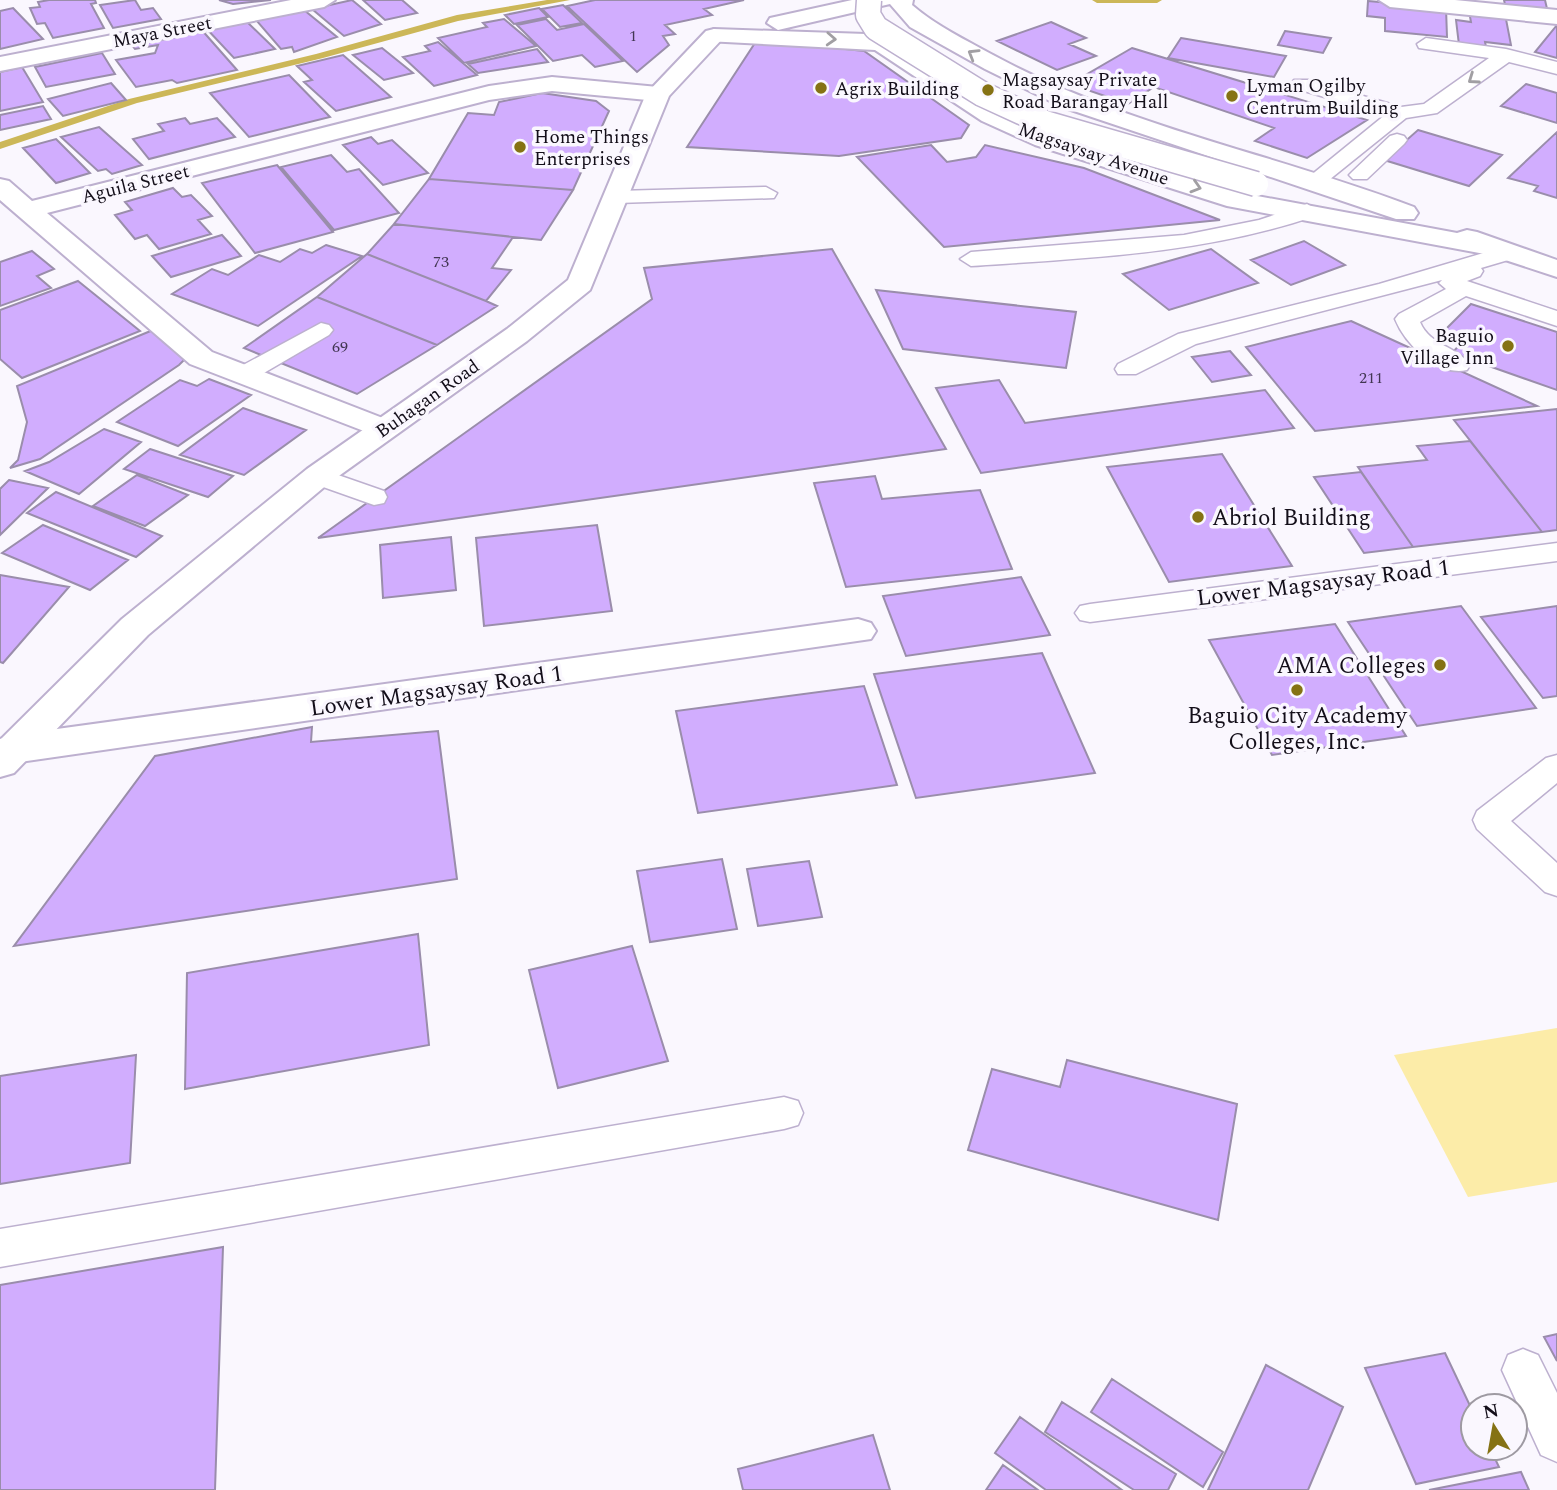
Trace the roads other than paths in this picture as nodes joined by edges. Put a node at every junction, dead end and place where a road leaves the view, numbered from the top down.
1 (192, 0) edge
2 (324, 0) edge
3 (869, 0) edge
4 (882, 0) edge
5 (902, 0) edge
6 (1390, 0) edge
7 (800, 8) edge
8 (1557, 17) edge
9 (918, 22) junction
10 (175, 27) junction
11 (714, 36) junction
12 (1426, 44) dead end
13 (1507, 55) junction
14 (0, 64) edge
15 (1557, 68) edge
16 (1301, 84) dead end
17 (658, 94) junction
18 (1400, 113) junction
19 (1398, 138) dead end
20 (1360, 175) dead end
21 (1317, 180) junction
22 (766, 193) dead end
23 (617, 197) junction
24 (9, 198) edge
25 (1307, 211) junction
26 (1505, 252) junction
27 (971, 259) dead end
28 (1557, 269) edge
29 (1462, 288) junction
30 (1557, 319) edge
31 (321, 330) dead end
32 (1458, 365) dead end
33 (1127, 369) dead end
34 (243, 375) junction
35 (382, 429) junction
36 (318, 476) junction
37 (374, 497) dead end
38 (1557, 552) edge
39 (1090, 613) dead end
40 (858, 631) dead end
41 (6, 756) edge
42 (1557, 766) edge
43 (1557, 883) edge
44 (784, 1113) dead end
45 (0, 1248) edge
46 (1523, 1370) dead end
47 (1557, 1440) edge

1 - 10 main road
2 - 10 main road, Maya Street
3 - 26 main road, Magsaysay Avenue, bridge
4 - 7 main road
5 - 9 main road, Magsaysay Avenue
6 - 8 main road
7 - 9 main road
7 - 11 main road
7 - 11 main road, Buhagan Road
21 -> 9 main road, Magsaysay Avenue
10 - 14 main road, Maya Street
11 - 17 main road, Buhagan Road
11 -> 25 main road, Magsaysay Avenue
12 - 13 lane
13 - 15 lane
13 -> 18 lane
16 - 18 lane
17 - 23 main road, Buhagan Road
17 - 24 main road, Aguila Street
18 - 21 lane
19 - 20 lane
21 - 26 main road, Magsaysay Avenue
22 - 23 lane
23 - 35 main road, Buhagan Road
24 - 34 main road, Aguila Street
25 - 26 main road, Magsaysay Avenue
25 - 27 lane
26 - 28 main road, Magsaysay Avenue
26 - 29 lane
26 - 33 lane
29 - 30 lane
29 - 32 lane
31 - 34 lane
34 - 35 main road, Aguila Street
35 - 36 main road, Buhagan Road
36 - 37 lane
36 - 41 main road, Buhagan Road
38 - 39 lane, Lower Magsaysay Road 1
40 - 41 main road, Lower Magsaysay Road 1
42 - 43 lane
44 - 45 lane
46 - 47 lane

